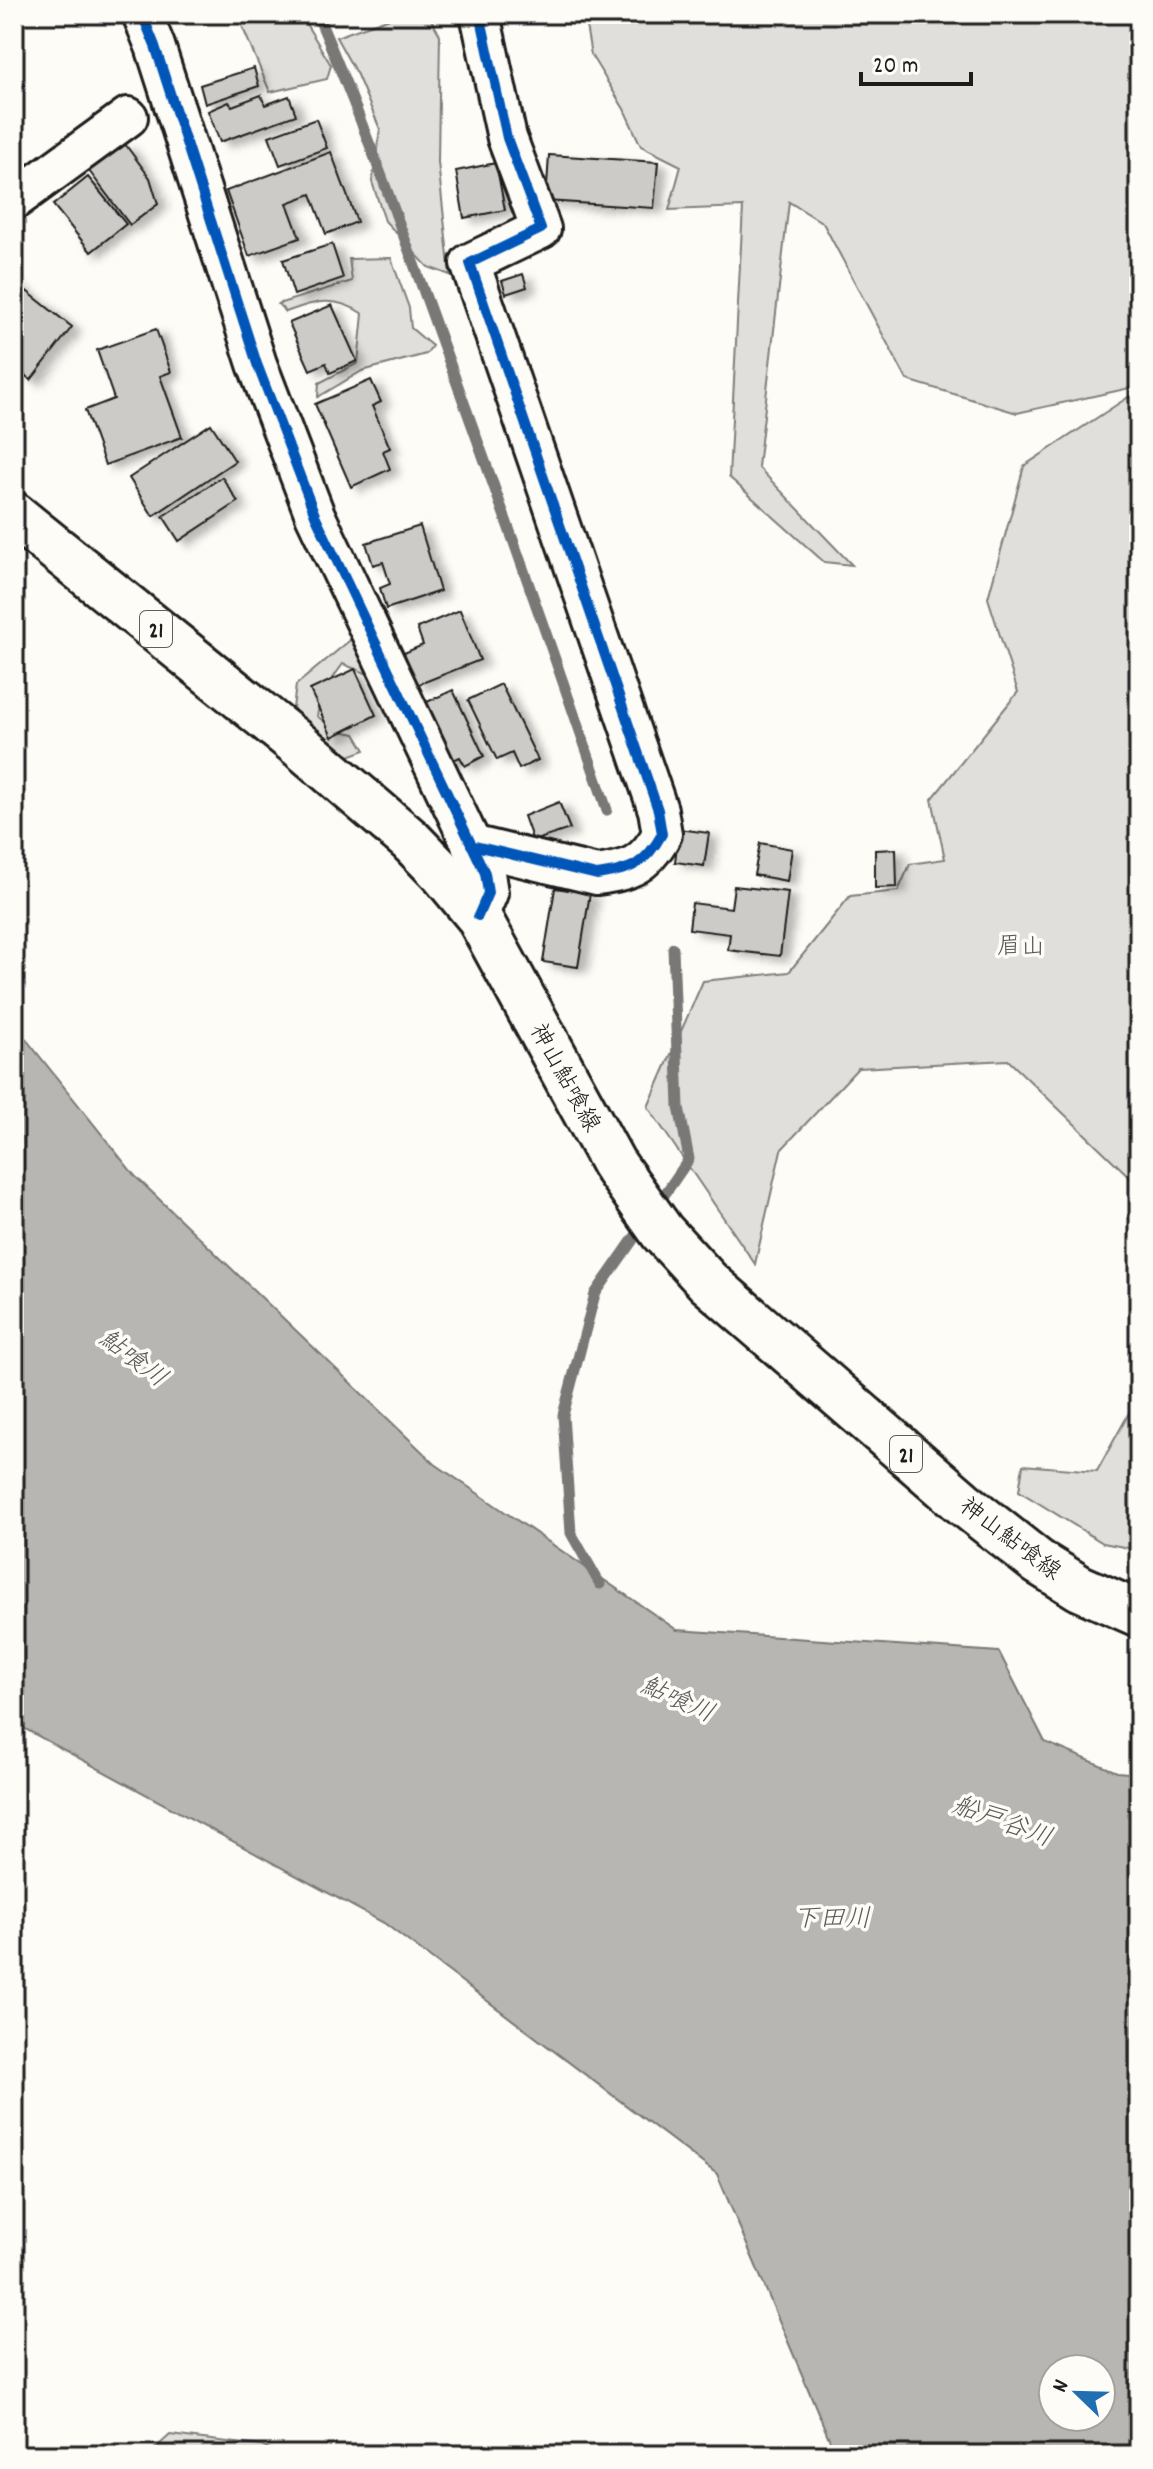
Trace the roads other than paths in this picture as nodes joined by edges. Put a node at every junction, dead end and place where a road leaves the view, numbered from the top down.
1 (142, 14) edge
2 (480, 14) edge
3 (128, 117) dead end
4 (14, 200) edge
5 (14, 515) edge
6 (471, 845) junction
7 (478, 916) junction
8 (1139, 1614) edge

1 - 6 street
2 - 6 street
3 - 4 street
5 - 7 main road, 神山鮎喰線 / 21
6 - 7 street
7 - 8 main road, 神山鮎喰線 / 21

